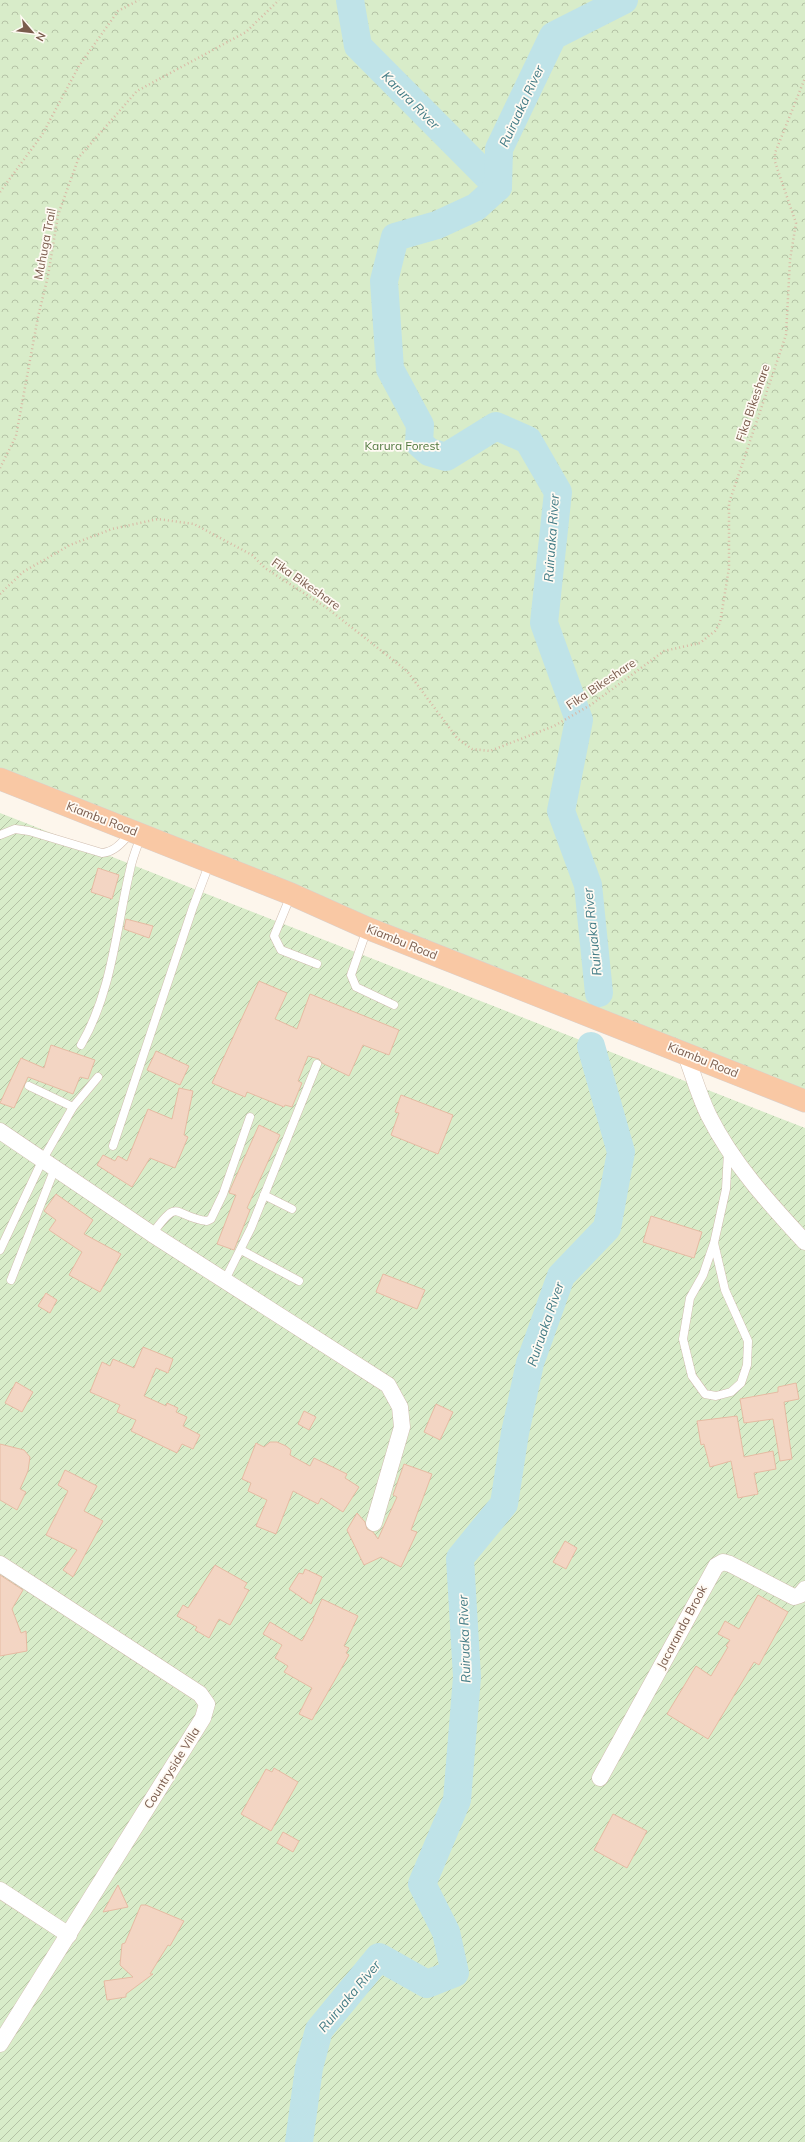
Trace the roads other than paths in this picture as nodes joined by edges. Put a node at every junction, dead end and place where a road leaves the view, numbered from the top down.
1 (0, 779) edge
2 (137, 833) junction
3 (0, 835) edge
4 (211, 862) junction
5 (291, 894) junction
6 (367, 928) junction
7 (317, 964) dead end
8 (394, 1005) dead end
9 (81, 1045) dead end
10 (685, 1053) junction
11 (317, 1064) dead end
12 (98, 1077) dead end
13 (29, 1086) dead end
14 (805, 1101) edge
15 (73, 1107) junction
16 (250, 1117) dead end
17 (0, 1132) edge
18 (113, 1146) dead end
19 (728, 1149) junction
20 (49, 1164) junction
21 (264, 1195) junction
22 (292, 1209) dead end
23 (152, 1234) junction
24 (805, 1242) edge
25 (714, 1243) junction
26 (0, 1250) edge
27 (241, 1250) junction
28 (12, 1280) dead end
29 (225, 1280) junction
30 (299, 1280) dead end
31 (374, 1523) dead end
32 (0, 1564) edge
33 (805, 1589) edge
34 (600, 1778) dead end
35 (0, 1890) edge
36 (69, 1935) junction
37 (0, 2044) edge

1 - 2 highway, Kiambu Road
2 - 3 lane
2 - 4 highway, Kiambu Road
2 - 9 lane
4 - 5 highway, Kiambu Road
4 - 18 lane
5 - 6 highway, Kiambu Road
5 - 7 lane
6 - 8 lane
6 - 10 highway, Kiambu Road
10 - 14 highway, Kiambu Road
10 - 19 street
11 - 21 lane
12 - 15 lane
13 - 15 lane
15 - 20 lane
16 - 23 lane
17 - 20 street
19 - 24 street
19 - 25 lane
20 - 23 street
20 - 26 lane
20 - 28 lane
21 - 22 lane
21 - 27 lane
23 - 29 street
25 - 25 lane
27 - 29 lane
27 - 30 lane
29 - 31 street
32 - 36 street, Countryside Villa
33 - 34 street, Jacaranda Brook
35 - 36 street
36 - 37 street, Countryside Villa

